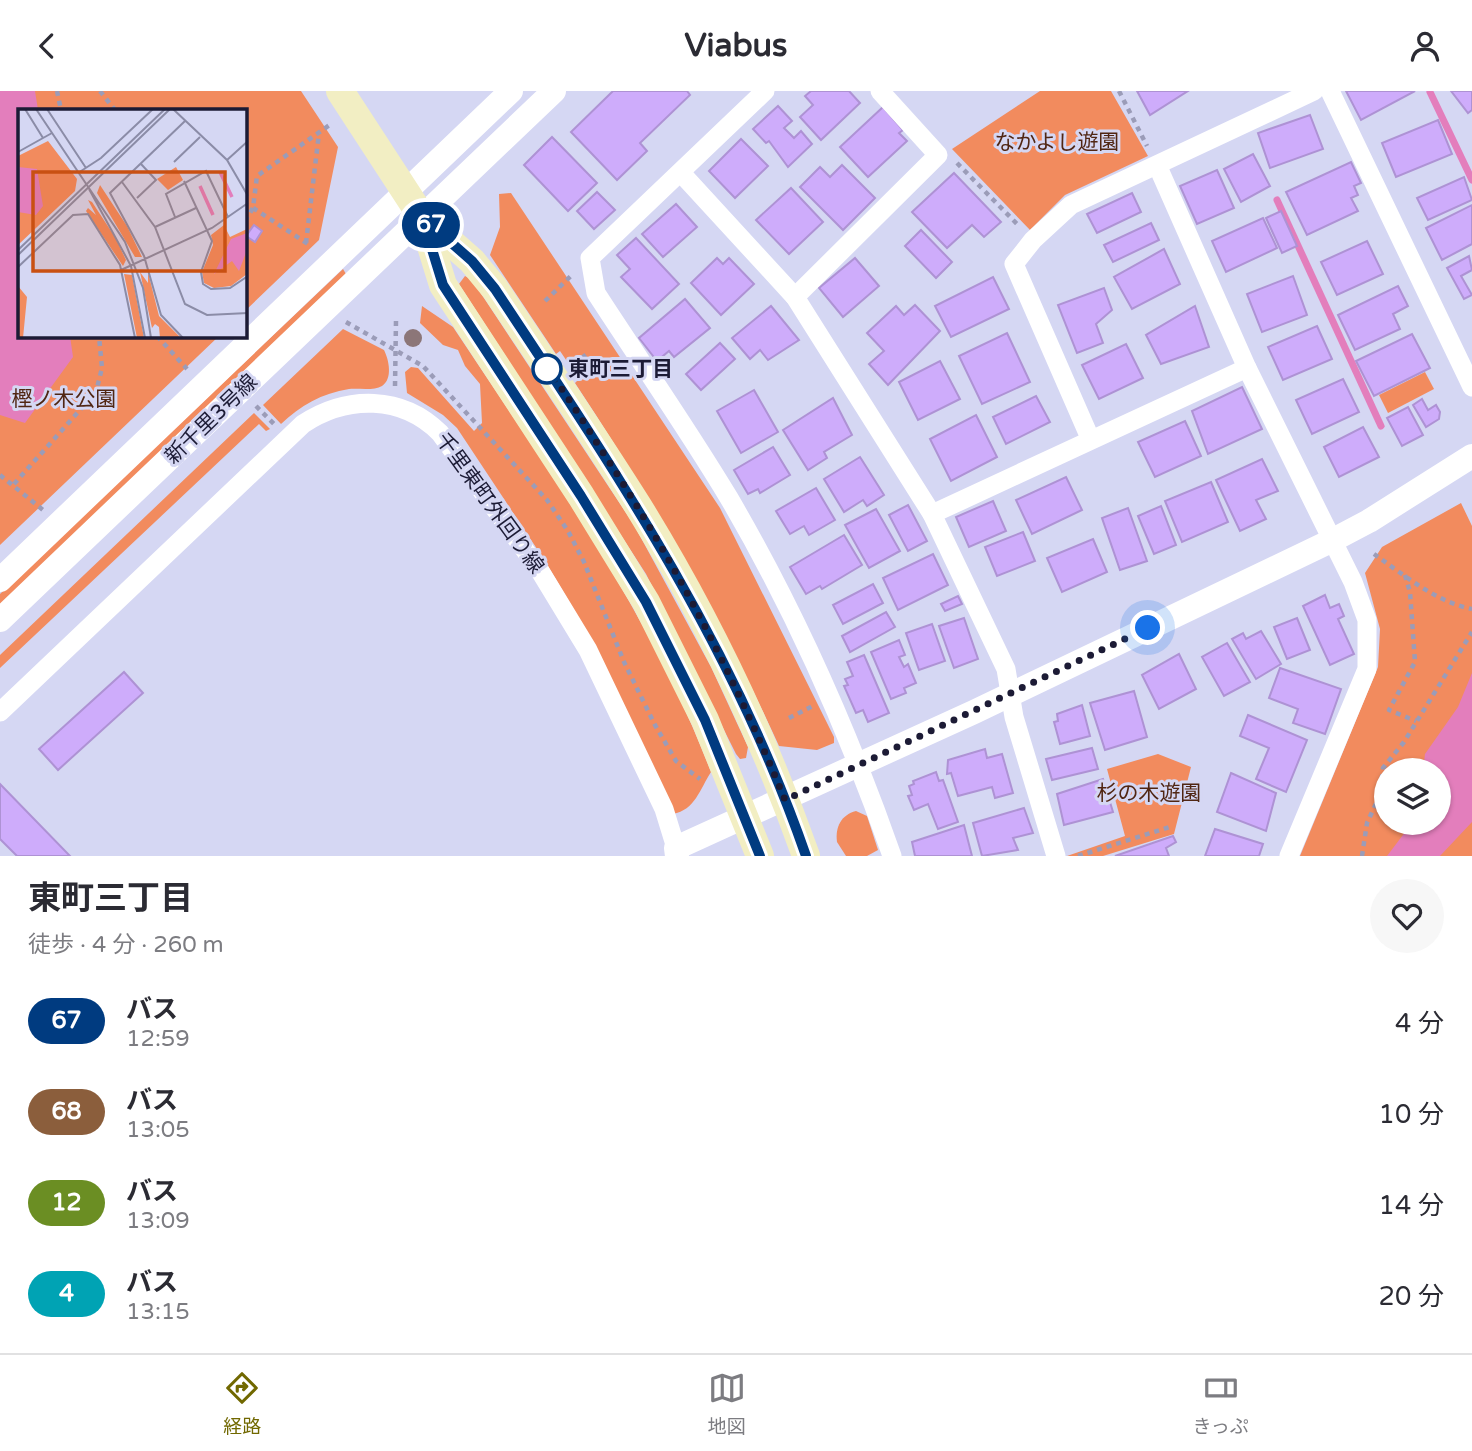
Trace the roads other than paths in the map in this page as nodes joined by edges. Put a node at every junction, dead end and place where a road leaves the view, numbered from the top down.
1 (511, 91) edge
2 (554, 91) edge
3 (765, 91) edge
4 (880, 91) edge
5 (1314, 91) edge
6 (1330, 91) edge
7 (345, 102) edge
8 (1158, 167) junction
9 (682, 174) junction
10 (406, 192) junction
11 (422, 217) junction
12 (795, 297) junction
13 (1247, 368) junction
14 (1472, 387) edge
15 (1090, 438) junction
16 (1472, 456) edge
17 (932, 514) junction
18 (1332, 540) junction
19 (0, 580) edge
20 (0, 620) edge
21 (1010, 694) junction
22 (0, 712) edge
23 (858, 766) junction
24 (785, 800) junction
25 (747, 818) junction
26 (677, 852) edge
27 (760, 856) edge
28 (806, 856) edge
29 (892, 856) edge
30 (1056, 856) edge
31 (1289, 856) edge

1 - 10 street, 新千里3号線
2 - 11 street, 新千里3号線
3 - 9 street
4 - 12 street
5 - 8 street
6 - 14 street
7 - 10 main road
8 - 13 street
8 - 15 street
9 - 12 street
9 - 23 street
10 - 11 main road
10 - 19 street, 新千里3号線
11 - 20 street, 新千里3号線
11 - 24 main road
11 - 25 main road
12 - 17 street
13 - 15 street
13 - 18 street
15 - 17 street
16 - 18 street
17 - 21 street
18 - 21 street
18 - 31 street
21 - 23 street
21 - 30 street
22 - 26 street, 千里東町外回り線
23 - 24 street
23 - 29 street
24 - 25 street
24 - 28 main road
25 - 26 street
25 - 27 main road

